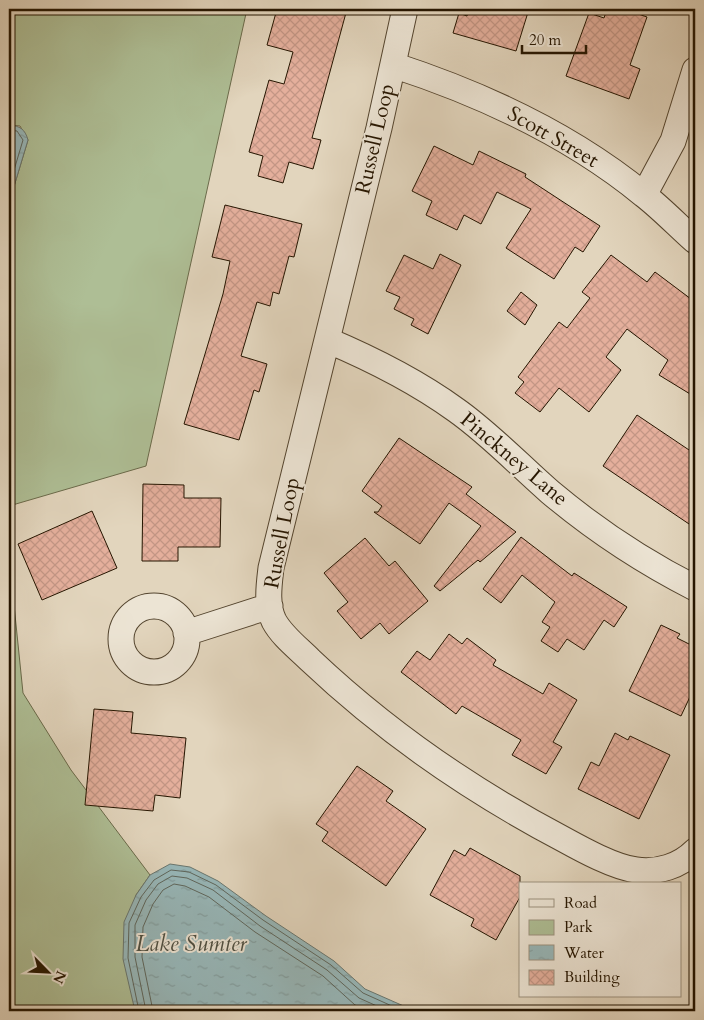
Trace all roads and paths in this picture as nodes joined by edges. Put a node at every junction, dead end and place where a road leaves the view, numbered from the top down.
1 (404, 9) edge
2 (392, 65) junction
3 (695, 70) edge
4 (644, 195) junction
5 (695, 241) edge
6 (326, 340) junction
7 (695, 588) edge
8 (270, 606) junction
9 (186, 634) dead end
10 (695, 850) edge

1 - 2 street, Russell Loop
2 - 4 street, Scott Street
2 - 6 street, Russell Loop
3 - 4 street
4 - 5 street, Scott Street
6 - 7 street, Pinckney Lane
6 - 8 street, Russell Loop
8 - 9 street
8 - 10 street, Russell Loop

